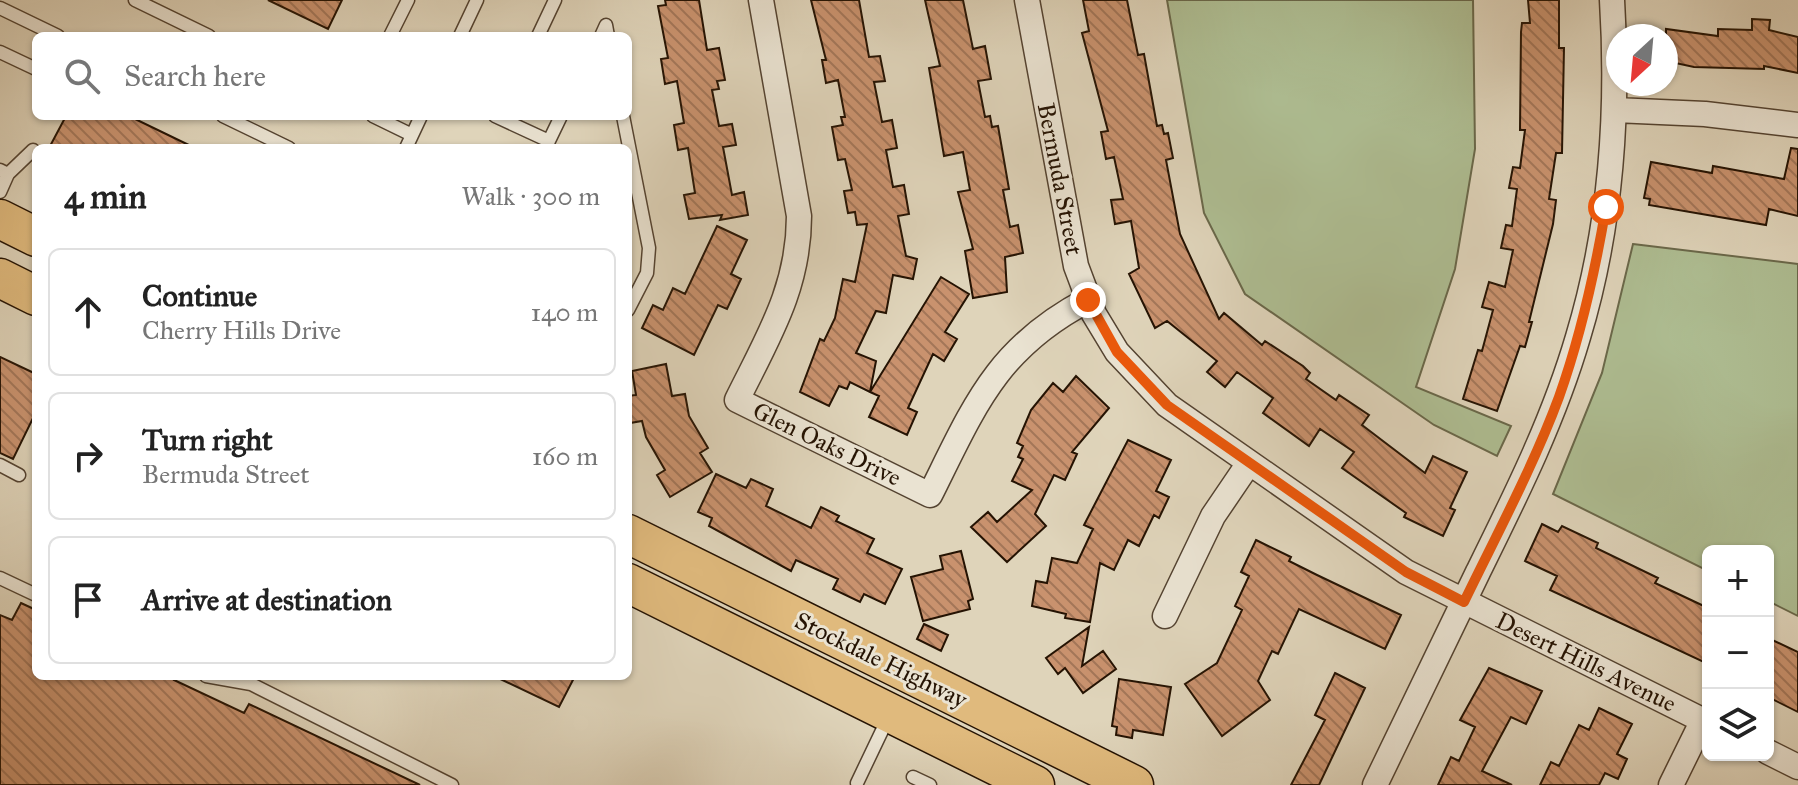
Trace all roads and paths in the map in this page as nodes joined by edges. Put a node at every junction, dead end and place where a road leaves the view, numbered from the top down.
1 (135, 0) edge
2 (408, 0) edge
3 (477, 0) edge
4 (555, 0) edge
5 (761, 0) edge
6 (1027, 0) edge
7 (1612, 0) edge
8 (0, 8) edge
9 (50, 32) edge
10 (201, 32) edge
11 (392, 32) edge
12 (462, 32) edge
13 (540, 32) edge
14 (0, 52) edge
15 (32, 67) edge
16 (1615, 110) junction
17 (231, 120) edge
18 (381, 120) edge
19 (419, 120) edge
20 (503, 120) edge
21 (559, 120) edge
22 (624, 120) edge
23 (1798, 125) edge
24 (412, 135) junction
25 (281, 144) edge
26 (408, 144) edge
27 (545, 144) edge
28 (547, 144) edge
29 (629, 144) edge
30 (32, 151) edge
31 (632, 162) edge
32 (4, 172) edge
33 (0, 192) edge
34 (0, 219) edge
35 (32, 235) edge
36 (0, 278) edge
37 (32, 294) edge
38 (1088, 300) junction
39 (632, 302) edge
40 (1249, 463) junction
41 (0, 465) edge
42 (19, 475) dead end
43 (632, 536) edge
44 (0, 578) edge
45 (632, 585) edge
46 (32, 593) edge
47 (1464, 602) junction
48 (1165, 616) dead end
49 (228, 680) edge
50 (890, 713) junction
51 (1702, 721) edge
52 (1702, 728) edge
53 (1774, 755) edge
54 (1798, 767) edge
55 (913, 777) dead end
56 (857, 783) dead end
57 (452, 785) edge
58 (930, 785) edge
59 (1035, 785) edge
60 (1134, 785) edge
61 (1375, 785) edge
62 (1671, 785) edge

1 - 10 lane
2 - 11 lane
3 - 12 lane
4 - 13 lane
5 - 38 street, Glen Oaks Drive
6 - 38 street, Bermuda Street
7 - 16 street
8 - 9 lane
14 - 15 lane
16 - 23 street
16 - 47 street
17 - 25 lane
18 - 24 lane
19 - 24 lane
20 - 27 lane
21 - 28 lane
22 - 29 lane
24 - 26 lane
30 - 32 lane
31 - 39 lane
32 - 33 lane
34 - 35 main road
36 - 37 main road
38 - 40 street, Bermuda Street
40 - 47 street, Bermuda Street
40 - 48 street
41 - 42 lane
43 - 60 main road, Stockdale Highway
44 - 46 lane
45 - 50 main road, Stockdale Highway
47 - 51 street, Desert Hills Avenue
47 - 61 street
49 - 57 lane
50 - 56 lane
50 - 59 main road, Stockdale Highway
52 - 62 street
53 - 54 street
55 - 58 lane

